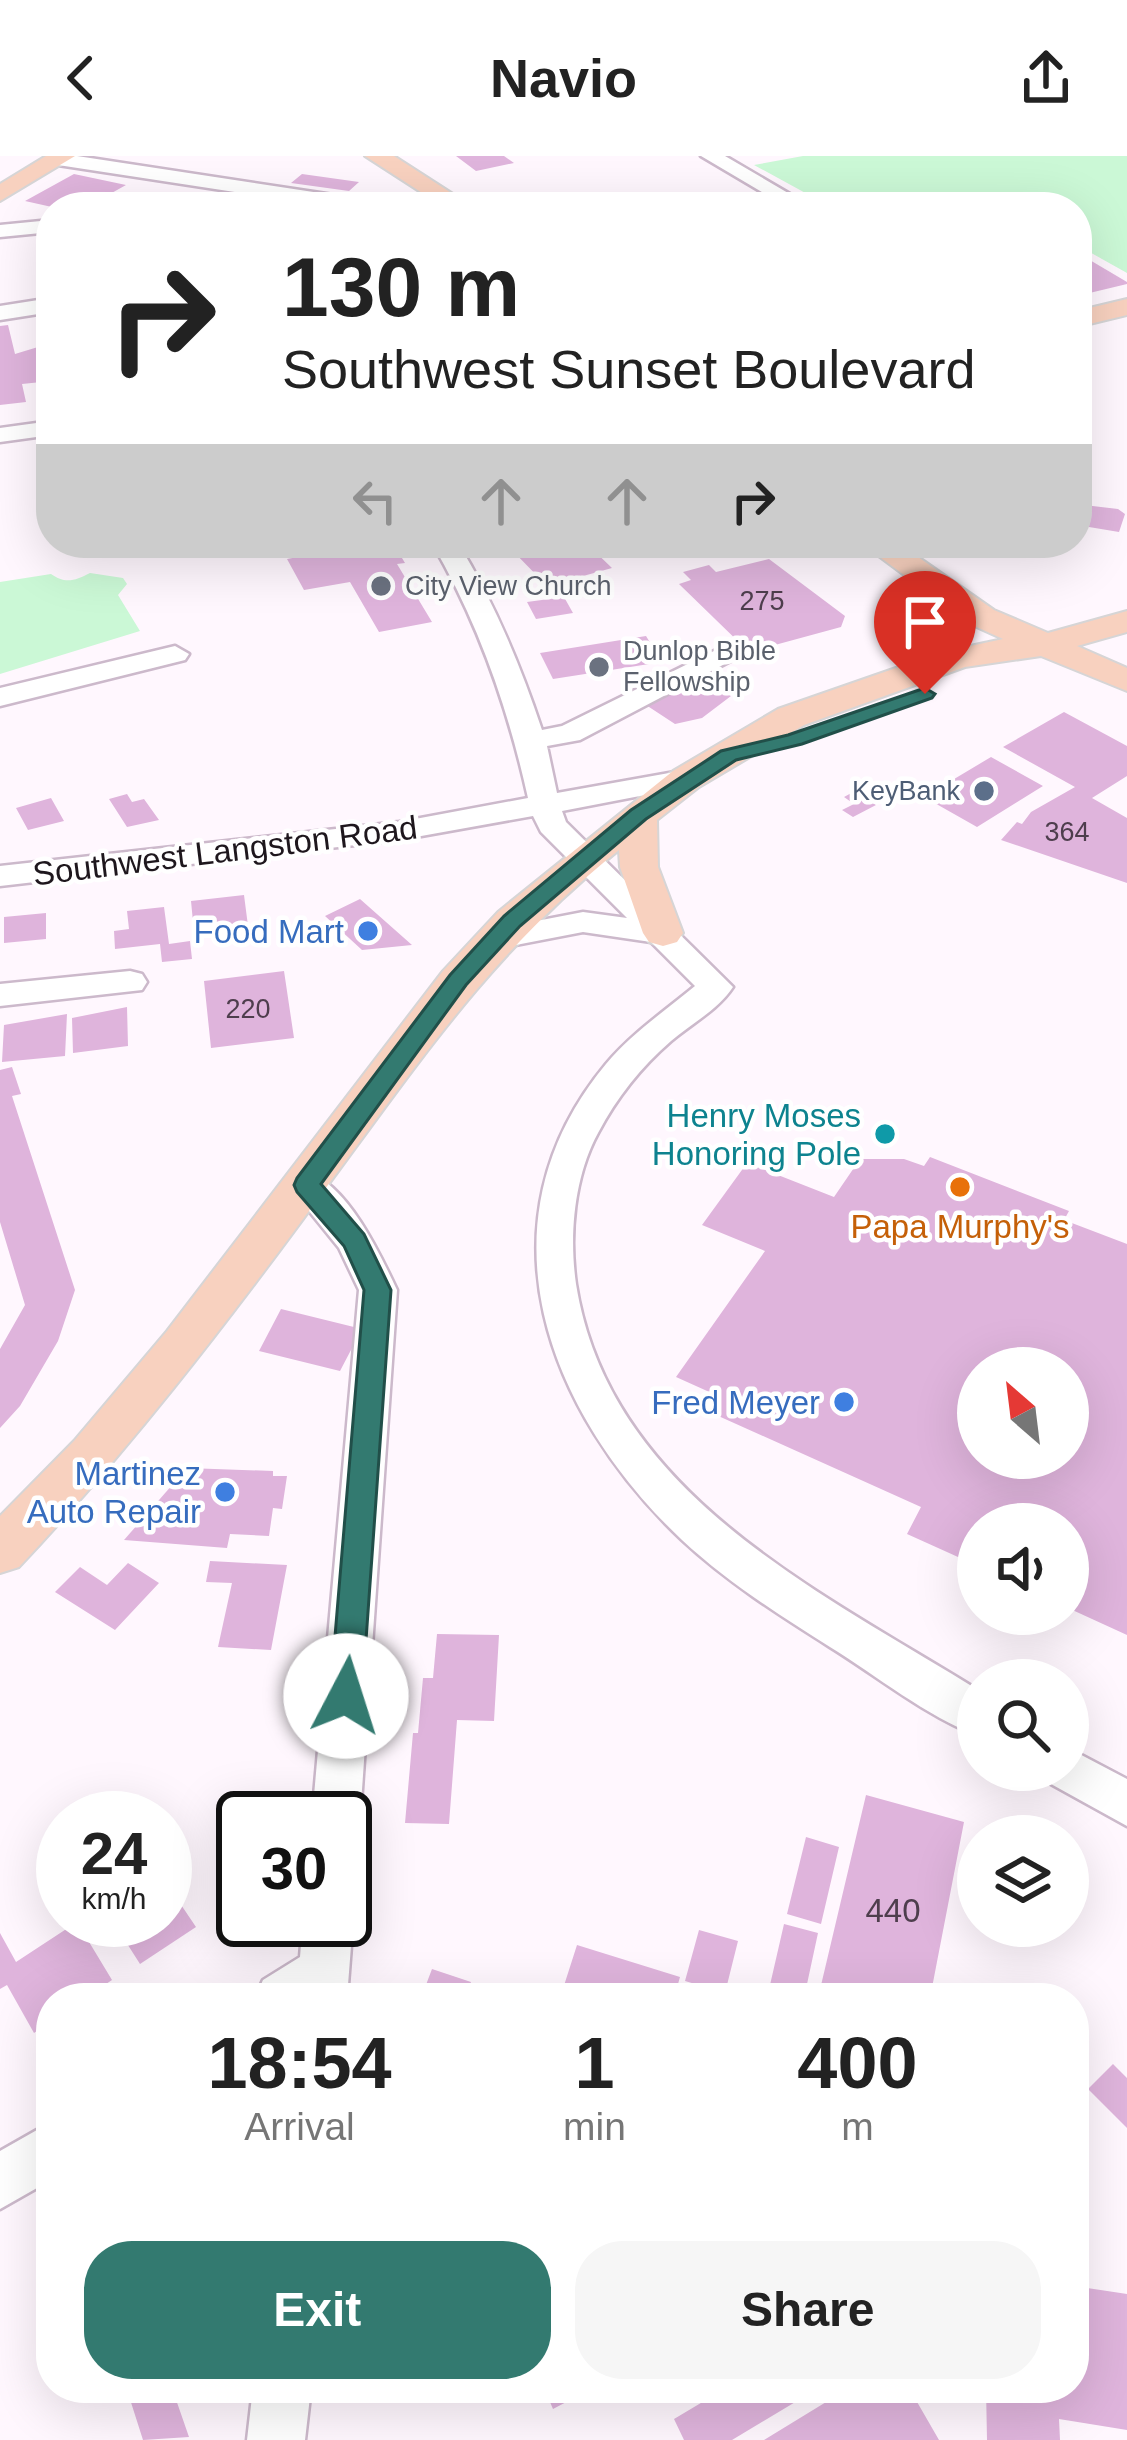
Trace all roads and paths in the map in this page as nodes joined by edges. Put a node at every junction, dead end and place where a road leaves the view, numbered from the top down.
1 (377, 156) edge
2 (412, 156) edge
3 (711, 156) edge
4 (60, 157) edge
5 (2, 192) edge
6 (279, 192) edge
7 (428, 192) edge
8 (469, 192) edge
9 (775, 192) edge
10 (36, 227) edge
11 (0, 231) edge
12 (36, 307) edge
13 (1127, 308) edge
14 (0, 313) edge
15 (1092, 316) edge
16 (36, 430) edge
17 (0, 435) edge
18 (454, 558) edge
19 (897, 558) edge
20 (942, 558) edge
21 (1127, 621) edge
22 (1085, 634) junction
23 (1045, 645) junction
24 (1127, 652) edge
25 (175, 653) dead end
26 (724, 657) dead end
27 (1127, 681) edge
28 (0, 698) edge
29 (532, 740) junction
30 (686, 779) junction
31 (638, 815) junction
32 (561, 832) junction
33 (0, 876) edge
34 (664, 933) junction
35 (495, 940) junction
36 (130, 982) dead end
37 (0, 995) edge
38 (640, 1049) junction
39 (307, 1185) junction
40 (0, 1551) edge
41 (957, 1701) edge
42 (1089, 1781) edge
43 (338, 1791) edge
44 (1127, 1804) edge
45 (324, 1962) edge
46 (298, 1983) edge
47 (36, 2159) edge
48 (0, 2182) edge
49 (280, 2403) edge
50 (276, 2440) edge

1 - 7 main road
2 - 8 main road
3 - 9 street
4 - 5 main road
4 - 6 street
10 - 11 street
12 - 14 street
13 - 15 main road
16 - 17 street
18 - 29 street
19 - 23 main road
20 - 22 main road
21 - 22 main road
22 - 23 main road
22 - 24 main road
23 - 27 main road
23 - 30 main road
25 - 28 street
26 - 29 street
29 - 32 street
30 - 31 main road
30 - 32 street, Southwest Langston Road
31 - 32 main road
31 - 34 main road
32 - 33 street, Southwest Langston Road
32 - 34 street
32 - 35 main road
34 - 35 street
34 - 38 street
34 - 38 street
35 - 39 main road
36 - 37 street
38 - 41 street
39 - 40 main road
39 - 43 street
42 - 44 street
45 - 46 street
47 - 48 street
49 - 50 street

